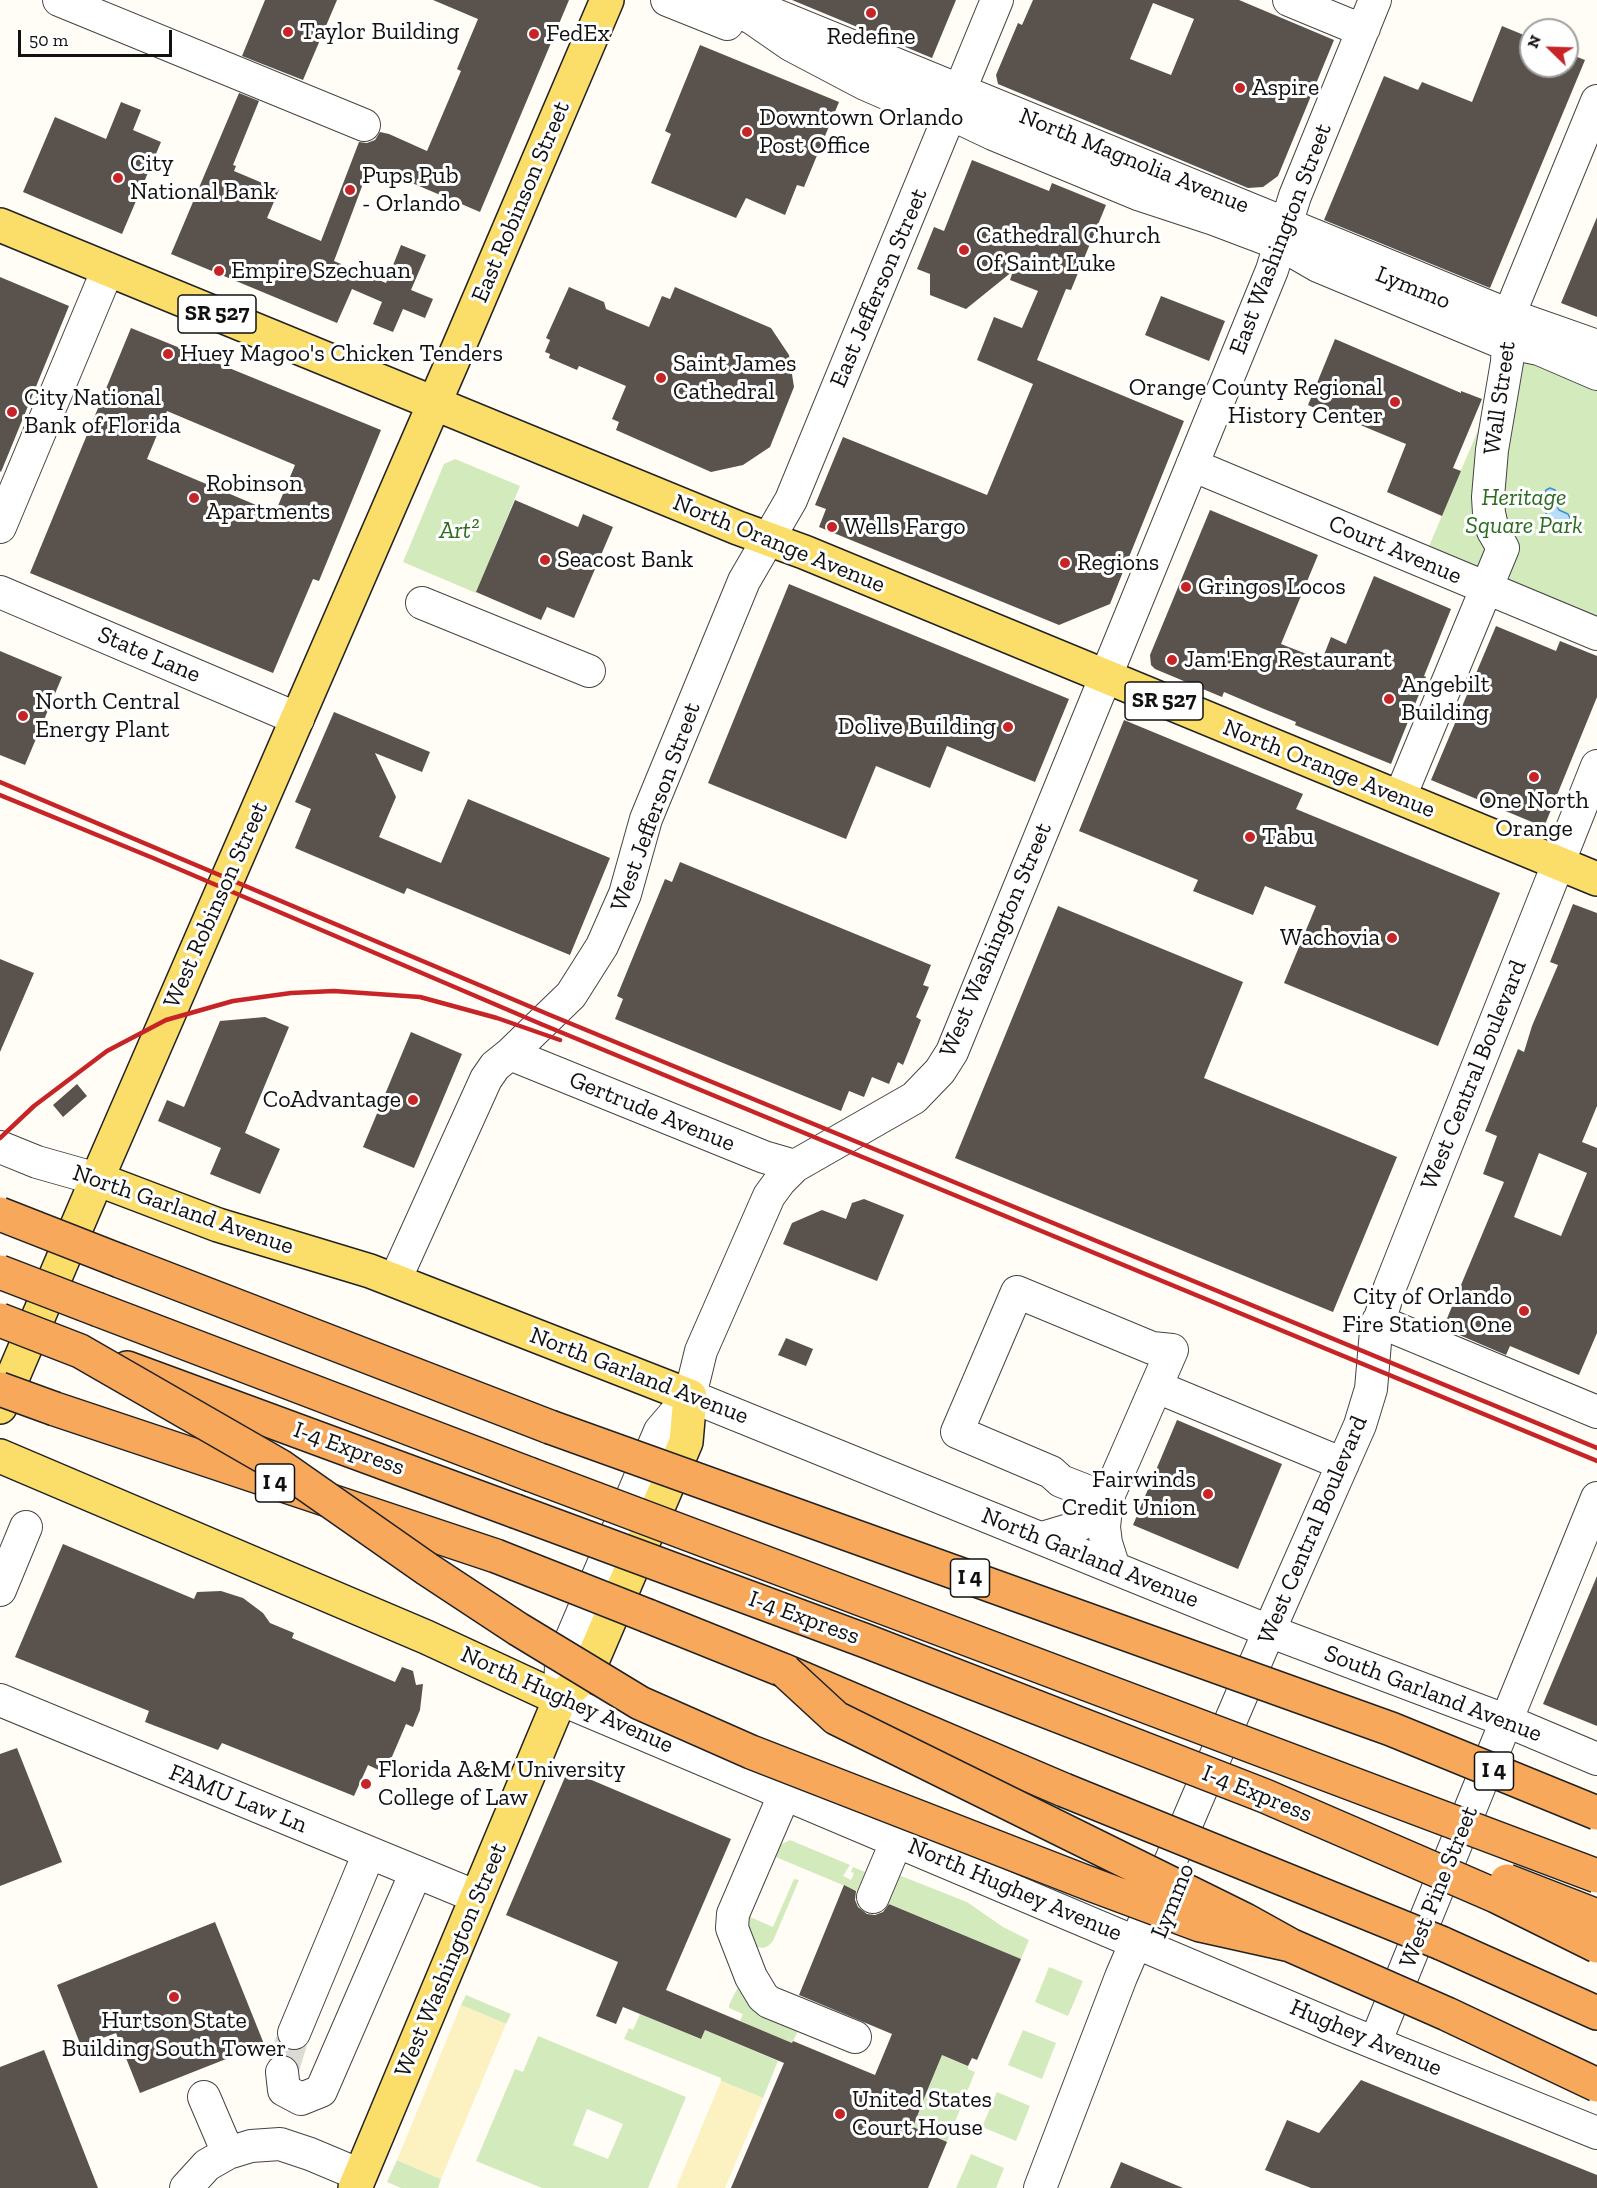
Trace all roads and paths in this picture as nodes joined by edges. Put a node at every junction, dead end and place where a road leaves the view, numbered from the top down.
1 (59, 0) edge
2 (607, 0) edge
3 (668, 0) edge
4 (708, 0) edge
5 (739, 0) edge
6 (998, 0) edge
7 (1288, 0) edge
8 (1335, 9) edge
9 (1370, 14) edge
10 (790, 45) junction
11 (1597, 100) edge
12 (955, 103) junction
13 (364, 125) dead end
14 (0, 225) edge
15 (1284, 234) junction
16 (108, 269) junction
17 (1509, 329) junction
18 (1597, 346) edge
19 (1597, 374) edge
20 (435, 403) junction
21 (1192, 465) junction
22 (0, 527) edge
23 (769, 539) junction
24 (1486, 588) junction
25 (0, 592) edge
26 (423, 603) dead end
27 (1597, 634) edge
28 (589, 671) dead end
29 (1105, 677) junction
30 (298, 719) junction
31 (1597, 766) edge
32 (1401, 798) junction
33 (1558, 864) junction
34 (1597, 879) edge
35 (502, 1060) junction
36 (0, 1147) edge
37 (795, 1166) junction
38 (97, 1179) junction
39 (0, 1214) edge
40 (0, 1272) edge
41 (395, 1280) junction
42 (0, 1320) edge
43 (1378, 1321) junction
44 (80, 1351) junction
45 (1157, 1387) junction
46 (0, 1389) edge
47 (690, 1396) junction
48 (0, 1407) edge
49 (1597, 1412) edge
50 (0, 1456) edge
51 (1343, 1464) junction
52 (1597, 1498) edge
53 (1107, 1499) junction
54 (26, 1527) dead end
55 (1042, 1538) junction
56 (1114, 1568) junction
57 (0, 1590) edge
58 (1275, 1624) junction
59 (785, 1671) junction
60 (560, 1699) junction
61 (0, 1700) edge
62 (1507, 1721) junction
63 (1597, 1759) edge
64 (785, 1793) junction
65 (1265, 1796) junction
66 (1597, 1814) edge
67 (897, 1840) junction
68 (369, 1853) junction
69 (416, 1872) junction
70 (1597, 1876) edge
71 (477, 1897) junction
72 (873, 1897) dead end
73 (1597, 1916) edge
74 (1145, 1945) junction
75 (1290, 1945) junction
76 (1597, 1946) edge
77 (1597, 2013) edge
78 (294, 2033) tunnel mouth
79 (855, 2037) dead end
80 (1375, 2043) junction
81 (282, 2072) dead end
82 (1597, 2085) edge
83 (204, 2097) dead end
84 (1597, 2133) edge
85 (228, 2153) junction
86 (358, 2182) edge
87 (186, 2188) edge
88 (1040, 2188) edge
89 (1046, 2188) edge

1 - 13 street
2 - 20 main road, East Robinson Street
3 - 10 street, Lymmo
4 - 10 street, Lymmo
5 - 12 street, North Magnolia Avenue
6 - 12 street, East Jefferson Street
7 - 8 street
8 - 9 street
9 - 15 street, East Washington Street
10 - 12 street, Lymmo
11 - 17 street, Wall Street
12 - 15 street, North Magnolia Avenue
12 - 15 street, Lymmo
12 - 23 street, East Jefferson Street
14 - 16 main road, North Orange Avenue / SR 527
15 - 17 street, Lymmo
15 - 21 street, East Washington Street
16 - 20 main road, North Orange Avenue / SR 527
16 - 22 street
17 - 18 street
17 - 19 street, Lymmo
17 - 24 street, Wall Street
20 - 23 main road, North Orange Avenue / SR 527
20 - 30 main road, West Robinson Street
21 - 24 street, Court Avenue
21 - 29 street, East Washington Street
23 - 29 main road, North Orange Avenue / SR 527
23 - 35 street, West Jefferson Street
24 - 27 street, Court Avenue
24 - 32 street, Wall Street
25 - 30 street, State Lane
26 - 28 street
29 - 32 main road, North Orange Avenue / SR 527
29 - 37 street, West Washington Street
30 - 38 main road, West Robinson Street
31 - 33 street, West Central Boulevard
32 - 33 main road, North Orange Avenue / SR 527
33 - 34 main road, SR 527
33 - 43 street, West Central Boulevard
35 - 37 street, Gertrude Avenue
35 - 41 street, West Jefferson Street
36 - 38 street, North Garland Avenue
37 - 47 street, West Washington Street
38 - 41 main road, North Garland Avenue
38 - 48 main road, West Robinson Street
39 - 66 highway, I 4, bridge
40 - 70 highway, I-4 Express, bridge
41 - 47 main road, North Garland Avenue
42 - 44 highway, I-4 Express, bridge
43 - 49 street
43 - 51 street, West Central Boulevard
44 - 65 highway, I-4 Express, bridge
44 - 75 highway, bridge
45 - 51 street
45 - 53 street
45 - 53 street
46 - 59 highway, I 4, bridge
47 - 55 street, North Garland Avenue
47 - 60 main road, West Washington Street
50 - 60 main road, North Hughey Avenue
51 - 58 street, West Central Boulevard
52 - 62 street, West Pine Street
53 - 55 street
53 - 56 street
54 - 57 street
55 - 56 street, North Garland Avenue
56 - 58 street, North Garland Avenue
58 - 62 street, South Garland Avenue
58 - 74 street, West Central Boulevard
59 - 75 highway, bridge
59 - 77 highway, I 4, bridge
60 - 64 street, North Hughey Avenue
60 - 71 main road, West Washington Street
61 - 68 street, FAMU Law Ln
62 - 63 street, South Garland Avenue
62 - 80 street, West Pine Street
64 - 67 street, North Hughey Avenue
64 - 79 street
65 - 73 highway, bridge
65 - 76 highway, I-4 Express, bridge
67 - 72 street
67 - 74 street, North Hughey Avenue
68 - 69 street, FAMU Law Ln
68 - 78 street
69 - 71 street, FAMU Law Ln
69 - 81 street
71 - 86 main road, West Washington Street
74 - 80 street, Hughey Avenue
74 - 88 street, West Central Boulevard
74 - 89 street, Lymmo
75 - 82 highway, bridge
80 - 84 street, Hughey Avenue
83 - 85 street
85 - 86 street
85 - 87 street

